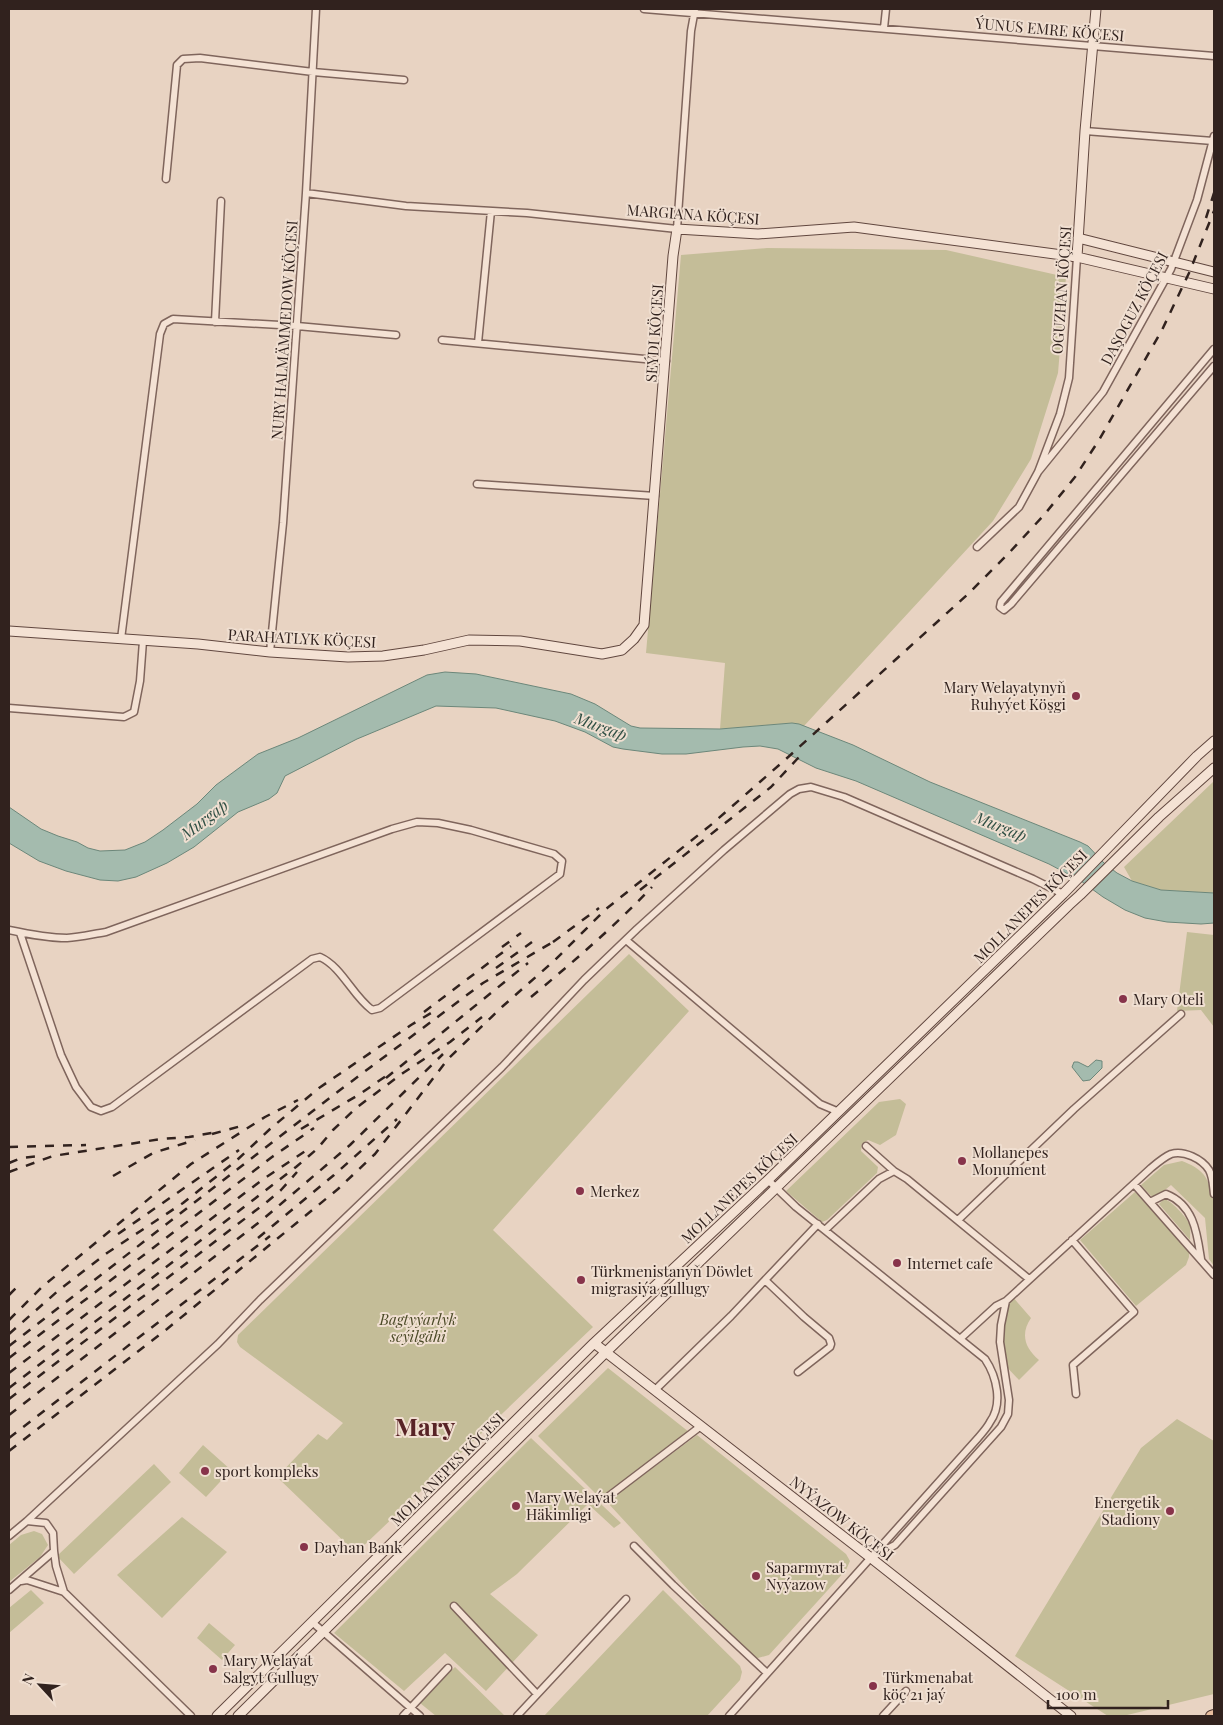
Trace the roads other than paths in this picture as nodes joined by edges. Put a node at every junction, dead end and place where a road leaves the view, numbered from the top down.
1 (316, 9) edge
2 (644, 9) edge
3 (886, 9) edge
4 (1096, 9) edge
5 (695, 11) edge
6 (884, 28) junction
7 (1092, 45) junction
8 (1214, 56) edge
9 (313, 72) junction
10 (404, 80) dead end
11 (1085, 131) junction
12 (1214, 139) edge
13 (166, 179) dead end
14 (306, 193) junction
15 (221, 202) dead end
16 (491, 211) junction
17 (677, 229) junction
18 (1078, 238) junction
19 (1077, 257) junction
20 (1174, 262) junction
21 (1214, 272) edge
22 (1166, 278) junction
23 (1214, 289) edge
24 (215, 322) junction
25 (297, 326) junction
26 (396, 335) dead end
27 (442, 340) dead end
28 (478, 343) junction
29 (1214, 349) edge
30 (666, 360) junction
31 (1214, 366) edge
32 (1129, 450) junction
33 (1137, 456) junction
34 (1038, 472) junction
35 (477, 484) dead end
36 (655, 496) junction
37 (978, 546) dead end
38 (9, 631) edge
39 (121, 639) junction
40 (143, 641) junction
41 (622, 650) joint
42 (270, 652) junction
43 (9, 708) edge
44 (1214, 741) edge
45 (1214, 768) edge
46 (1149, 808) junction
47 (1159, 818) junction
48 (1063, 894) junction
49 (9, 930) edge
50 (20, 933) junction
51 (626, 940) junction
52 (1181, 1014) dead end
53 (839, 1112) junction
54 (866, 1146) dead end
55 (894, 1171) junction
56 (768, 1180) junction
57 (1134, 1184) junction
58 (776, 1187) junction
59 (1214, 1194) edge
60 (1150, 1202) junction
61 (958, 1220) junction
62 (818, 1224) junction
63 (825, 1230) junction
64 (1072, 1240) junction
65 (1201, 1259) junction
66 (1214, 1275) edge
67 (1029, 1279) junction
68 (765, 1280) junction
69 (1006, 1301) junction
70 (960, 1339) junction
71 (594, 1343) junction
72 (606, 1352) junction
73 (798, 1372) dead end
74 (654, 1390) junction
75 (1076, 1394) dead end
76 (702, 1426) junction
77 (609, 1496) dead end
78 (27, 1521) junction
79 (9, 1536) edge
80 (634, 1546) dead end
81 (54, 1551) junction
82 (871, 1558) junction
83 (20, 1581) junction
84 (9, 1590) edge
85 (64, 1592) junction
86 (626, 1599) dead end
87 (454, 1606) dead end
88 (312, 1622) junction
89 (323, 1632) junction
90 (448, 1668) dead end
91 (768, 1673) junction
92 (906, 1691) dead end
93 (537, 1694) junction
94 (410, 1707) junction
95 (1058, 1707) junction
96 (192, 1716) edge
97 (217, 1716) edge
98 (238, 1716) edge
99 (403, 1716) edge
100 (420, 1716) edge
101 (517, 1716) edge
102 (729, 1716) edge
103 (883, 1716) edge
104 (1061, 1716) edge
105 (1071, 1716) edge

1 - 9 street, NURY HALMÄMMEDOW KÖÇESI
2 - 5 street, ÝUNUS EMRE KÖÇESI
3 - 6 street
4 - 7 street, OGUZHAN KÖÇESI
5 - 6 street, ÝUNUS EMRE KÖÇESI
5 - 17 street, SEÝDI KÖÇESI
6 - 7 street, ÝUNUS EMRE KÖÇESI
7 - 8 street, ÝUNUS EMRE KÖÇESI
7 - 11 street, OGUZHAN KÖÇESI
9 - 10 street
9 - 13 street
9 - 14 street, NURY HALMÄMMEDOW KÖÇESI
11 - 12 street
11 - 18 street, OGUZHAN KÖÇESI
12 - 20 street, DAŞOGUZ KÖÇESI
14 - 16 street, MARGIANA KÖÇESI
14 - 25 street, NURY HALMÄMMEDOW KÖÇESI
15 - 24 street
16 - 17 street, MARGIANA KÖÇESI
16 - 28 street
17 - 19 street, MARGIANA KÖÇESI
17 - 30 street, SEÝDI KÖÇESI
18 - 19 street, OGUZHAN KÖÇESI
18 - 20 street
19 - 22 street, MARGIANA KÖÇESI
19 - 34 street, OGUZHAN KÖÇESI
20 - 21 street
20 - 22 street, DAŞOGUZ KÖÇESI
22 - 23 street, MARGIANA KÖÇESI
22 - 34 street, DAŞOGUZ KÖÇESI
24 - 25 street
24 - 39 street
25 - 26 street
25 - 42 street, NURY HALMÄMMEDOW KÖÇESI
27 - 28 street
28 - 30 street
29 - 32 street
30 - 36 street, SEÝDI KÖÇESI
31 - 33 street
32 - 33 street
32 - 33 street
34 - 37 street, OGUZHAN KÖÇESI
35 - 36 street
36 - 41 street, SEÝDI KÖÇESI
38 - 39 street, PARAHATLYK KÖÇESI
39 - 40 street, PARAHATLYK KÖÇESI
40 - 42 street, PARAHATLYK KÖÇESI
40 - 43 street
41 - 42 street, PARAHATLYK KÖÇESI
44 - 46 street, MOLLANEPES KÖÇESI
45 - 47 street, MOLLANEPES KÖÇESI
46 - 47 street
46 - 48 street, MOLLANEPES KÖÇESI
47 - 58 street, MOLLANEPES KÖÇESI
48 - 51 street
48 - 53 street, MOLLANEPES KÖÇESI
49 - 50 street
50 - 50 street
51 - 53 street
51 - 78 street
52 - 61 street
53 - 56 street, MOLLANEPES KÖÇESI
54 - 55 street
55 - 61 street
55 - 63 street
56 - 58 street
56 - 71 street, MOLLANEPES KÖÇESI
57 - 59 street
57 - 60 street
57 - 64 street
58 - 62 street
58 - 72 street, MOLLANEPES KÖÇESI
60 - 65 street
60 - 65 street
61 - 67 street
62 - 63 street
62 - 68 street
63 - 70 street
64 - 67 street
64 - 75 street
65 - 66 street
67 - 69 street
68 - 73 street
68 - 74 street
69 - 70 street
69 - 82 street
70 - 82 street
71 - 72 street, NYÝAZOW KÖÇESI
71 - 88 street, MOLLANEPES KÖÇESI
72 - 74 street, NYÝAZOW KÖÇESI
72 - 89 street, MOLLANEPES KÖÇESI
74 - 76 street, NYÝAZOW KÖÇESI
76 - 77 street
76 - 82 street, NYÝAZOW KÖÇESI
78 - 79 street
78 - 81 street
80 - 91 street
81 - 83 street
81 - 85 street
82 - 91 street
82 - 95 street, NYÝAZOW KÖÇESI
83 - 84 street
83 - 85 street
85 - 96 street
86 - 93 street
87 - 93 street
88 - 89 street
88 - 97 street, MOLLANEPES KÖÇESI
89 - 94 street
89 - 98 street, MOLLANEPES KÖÇESI
90 - 94 street
91 - 102 street
92 - 103 street
93 - 101 street
94 - 99 street
94 - 100 street
95 - 104 street
95 - 105 street, NYÝAZOW KÖÇESI

